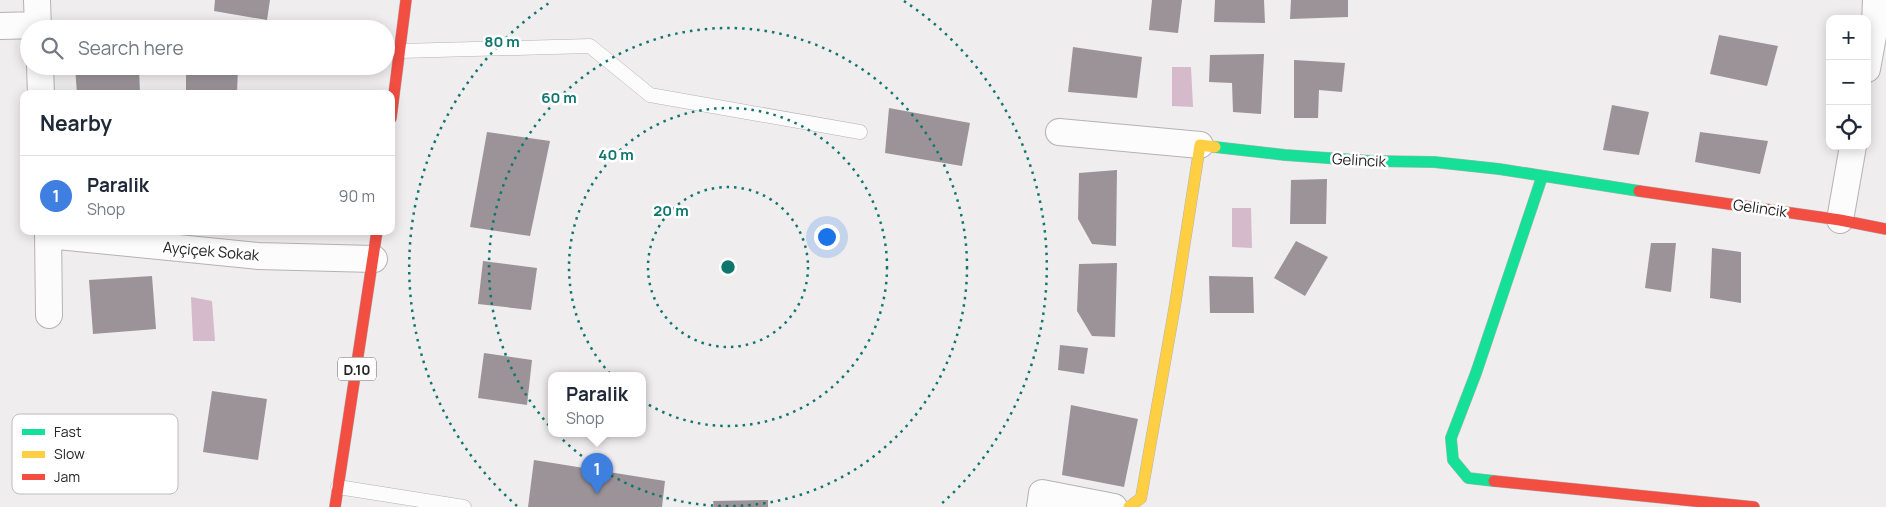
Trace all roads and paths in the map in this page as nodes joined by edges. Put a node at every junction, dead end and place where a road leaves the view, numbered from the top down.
1 (406, 0) edge
2 (1876, 0) edge
3 (20, 22) edge
4 (0, 26) edge
5 (400, 51) junction
6 (1869, 60) edge
7 (40, 75) edge
8 (41, 90) edge
9 (395, 90) edge
10 (860, 132) dead end
11 (1059, 132) dead end
12 (1200, 145) junction
13 (1853, 150) edge
14 (1542, 177) junction
15 (1840, 220) junction
16 (1886, 229) edge
17 (48, 235) edge
18 (66, 235) edge
19 (377, 235) edge
20 (374, 259) junction
21 (49, 316) dead end
22 (338, 487) junction
23 (335, 507) edge
24 (464, 507) edge
25 (1040, 507) edge
26 (1114, 507) edge
27 (1129, 507) edge
28 (1754, 507) edge

1 - 5 street
2 - 6 street
3 - 4 street
5 - 9 street
5 - 10 lane
7 - 8 street
11 - 12 street
12 - 14 street, Gelincik
12 - 27 street
13 - 15 street
14 - 15 street, Gelincik
14 - 28 street
15 - 16 street, Gelincik
17 - 21 street
18 - 20 street, Ayçiçek Sokak
19 - 20 street, D.10
20 - 22 street, D.10
22 - 23 street, D.10
22 - 24 lane
25 - 26 street

